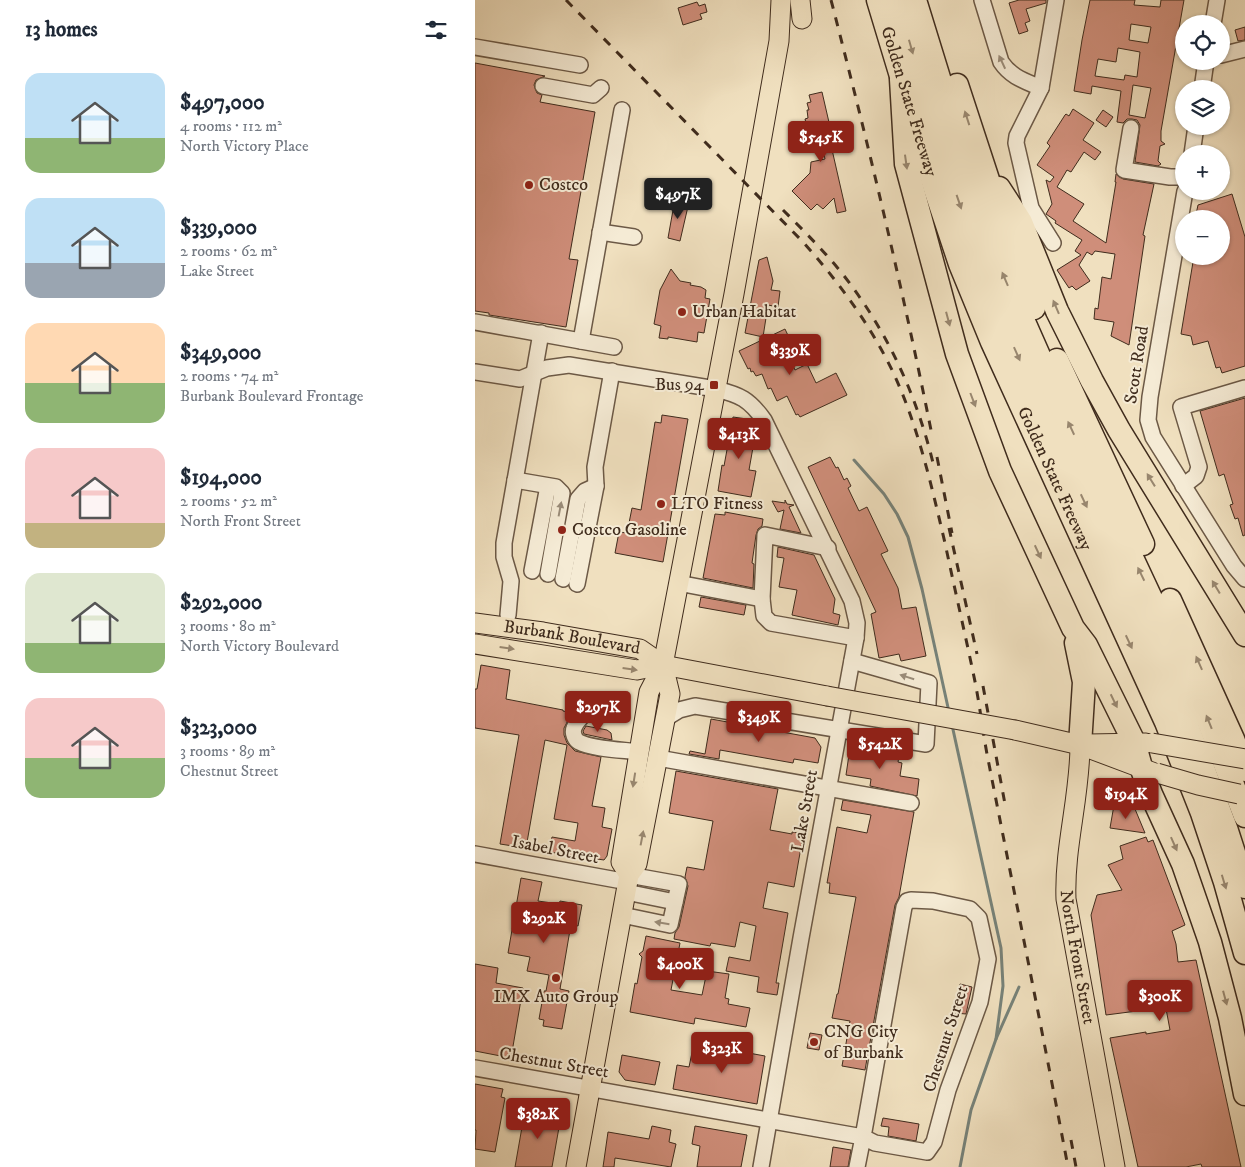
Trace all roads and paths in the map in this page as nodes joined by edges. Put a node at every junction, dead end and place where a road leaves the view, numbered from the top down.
1 (781, 0) edge
2 (800, 0) edge
3 (878, 0) edge
4 (897, 0) edge
5 (915, 0) edge
6 (931, 0) edge
7 (982, 0) edge
8 (1056, 0) edge
9 (1217, 0) edge
10 (1214, 15) edge
11 (802, 19) dead end
12 (475, 47) edge
13 (1245, 49) edge
14 (1230, 53) edge
15 (580, 65) dead end
16 (901, 79) junction
17 (543, 86) dead end
18 (601, 88) dead end
19 (1041, 88) junction
20 (622, 110) dead end
21 (1131, 128) dead end
22 (981, 160) junction
23 (1175, 177) edge
24 (1183, 200) edge
25 (600, 232) junction
26 (634, 238) dead end
27 (1053, 243) dead end
28 (475, 322) edge
29 (541, 334) junction
30 (581, 340) junction
31 (614, 346) dead end
32 (475, 372) edge
33 (612, 372) junction
34 (535, 373) junction
35 (1245, 388) edge
36 (716, 389) junction
37 (515, 480) junction
38 (548, 486) junction
39 (1183, 486) junction
40 (828, 548) junction
41 (1239, 564) edge
42 (532, 571) dead end
43 (548, 574) dead end
44 (1245, 579) edge
45 (570, 582) dead end
46 (678, 583) junction
47 (762, 599) junction
48 (475, 609) edge
49 (508, 615) junction
50 (475, 623) edge
51 (1073, 628) junction
52 (1245, 635) edge
53 (856, 638) junction
54 (598, 642) junction
55 (475, 644) edge
56 (852, 661) junction
57 (663, 665) junction
58 (588, 704) dead end
59 (666, 718) junction
60 (838, 730) junction
61 (1134, 742) junction
62 (1080, 744) junction
63 (639, 752) junction
64 (658, 758) junction
65 (1245, 759) edge
66 (1141, 767) junction
67 (1245, 770) edge
68 (829, 788) junction
69 (1245, 795) edge
70 (911, 803) dead end
71 (1245, 816) edge
72 (475, 854) edge
73 (627, 883) junction
74 (1245, 887) edge
75 (622, 915) junction
76 (1245, 953) edge
77 (475, 1068) edge
78 (591, 1088) junction
79 (1245, 1094) edge
80 (770, 1120) junction
81 (863, 1137) junction
82 (577, 1167) edge
83 (761, 1167) edge
84 (857, 1167) edge
85 (1115, 1167) edge

1 - 36 main road
2 - 11 main road
3 - 16 highway, Golden State Freeway
4 -> 74 highway
71 -> 5 highway
22 -> 6 highway
19 -> 7 street
8 - 19 street
9 - 10 street
12 - 15 street
13 - 14 street
16 -> 51 highway
16 -> 76 highway, Golden State Freeway
17 - 18 street
19 - 27 street
20 - 25 street
21 - 23 street
52 -> 22 highway
67 -> 22 highway
24 - 39 street, Scott Road
25 - 26 street
25 - 30 street
28 - 29 street
29 - 30 street
29 - 34 street
30 - 31 street
32 - 34 street, Lake Street
33 - 34 street, Lake Street
33 - 36 street, Lake Street
33 - 45 street
34 - 37 street
35 - 39 street
36 - 40 street, Lake Street
36 - 46 main road
37 - 38 street
37 - 49 street
38 - 42 street
43 -> 38 street
39 - 41 street, Scott Road
40 - 47 street
40 - 53 street, Lake Street
41 - 44 street, Scott Road
46 - 47 street
46 - 57 main road
47 - 53 street
48 - 49 main road
49 - 54 main road
50 - 54 main road, Burbank Boulevard
51 -> 61 highway
51 - 62 highway
53 - 56 street, Lake Street
54 - 57 main road, Burbank Boulevard
55 -> 57 main road, Burbank Boulevard
56 - 60 street, Lake Street
60 -> 56 street
57 - 59 main road
57 - 62 main road, Burbank Boulevard, bridge
57 - 63 main road
58 - 63 street
59 - 60 street
59 - 64 main road
60 - 68 street, Lake Street
61 - 62 main road, Burbank Boulevard
61 - 65 main road, Burbank Boulevard, bridge
61 - 66 highway
62 - 66 main road, Burbank Boulevard
62 - 85 main road, North Front Street
63 -> 73 main road
64 - 68 street
73 -> 64 main road
66 - 69 main road, Burbank Boulevard, bridge
66 -> 79 highway
68 - 70 street
68 - 80 street, Lake Street
72 - 73 street, Isabel Street
73 - 75 main road
73 -> 75 street, Isabel Street
75 - 78 main road
77 - 78 street, Chestnut Street
78 - 80 street, Chestnut Street
78 - 82 main road
80 - 81 street, Chestnut Street
80 - 83 street, Lake Street
81 - 81 street, Chestnut Street
81 - 84 street

